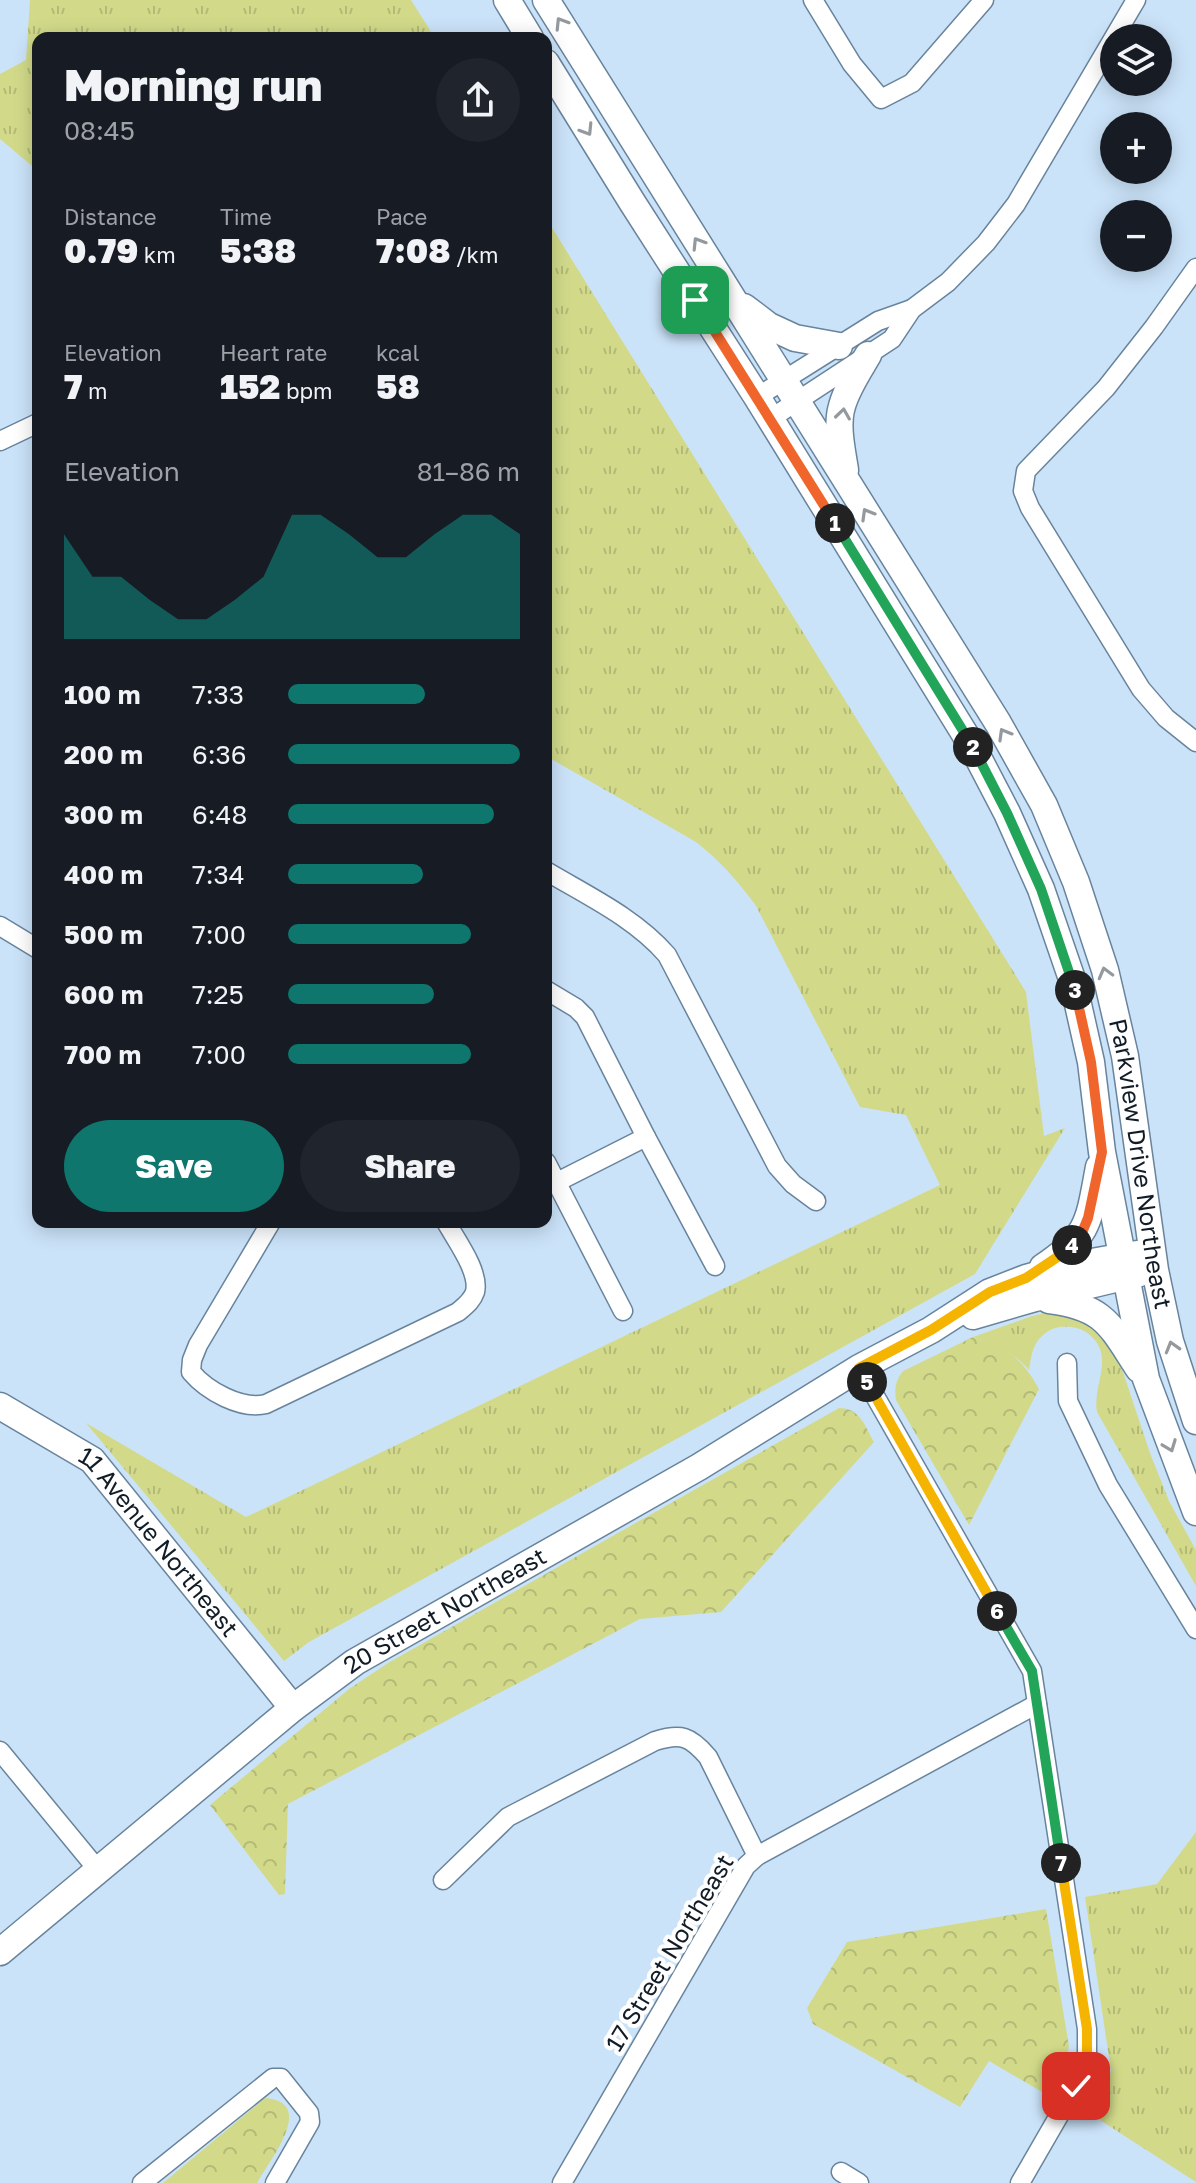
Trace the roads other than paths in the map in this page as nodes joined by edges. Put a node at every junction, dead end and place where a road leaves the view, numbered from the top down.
1 (507, 0) edge
2 (546, 0) edge
3 (813, 0) edge
4 (984, 0) edge
5 (1136, 0) edge
6 (526, 32) edge
7 (552, 73) edge
8 (1196, 268) edge
9 (733, 299) junction
10 (912, 309) junction
11 (839, 346) junction
12 (868, 355) junction
13 (791, 391) junction
14 (764, 408) junction
15 (32, 426) edge
16 (0, 441) edge
17 (845, 477) junction
18 (1196, 742) edge
19 (552, 875) edge
20 (0, 926) edge
21 (32, 945) edge
22 (552, 994) edge
23 (646, 1137) junction
24 (1102, 1152) junction
25 (552, 1173) edge
26 (557, 1182) junction
27 (816, 1201) dead end
28 (267, 1228) edge
29 (449, 1228) edge
30 (1154, 1261) junction
31 (715, 1266) dead end
32 (1123, 1266) junction
33 (1031, 1288) junction
34 (623, 1311) dead end
35 (1067, 1363) dead end
36 (859, 1368) junction
37 (1146, 1379) junction
38 (0, 1406) edge
39 (1196, 1421) edge
40 (1196, 1512) edge
41 (1196, 1629) edge
42 (1037, 1704) junction
43 (293, 1708) junction
44 (0, 1751) edge
45 (757, 1856) junction
46 (98, 1870) junction
47 (443, 1880) dead end
48 (0, 1952) edge
49 (841, 2172) dead end
50 (142, 2183) edge
51 (275, 2183) edge
52 (562, 2183) edge
53 (859, 2183) edge
54 (1020, 2183) edge

1 - 6 main road
9 -> 2 main road, Parkview Drive Northeast
3 - 4 street
5 - 10 street
7 -> 14 main road, Parkview Drive Northeast
8 - 18 street
9 - 11 main road
9 - 13 main road, Parkview Drive Northeast
10 - 11 street
10 - 12 street
11 - 13 street
12 - 13 street
17 -> 12 main road
13 - 14 street
13 - 17 main road, Parkview Drive Northeast
14 - 24 main road, Parkview Drive Northeast
15 - 16 street
30 -> 17 main road, Parkview Drive Northeast
19 - 27 street
20 - 21 street
22 - 23 street
23 - 26 street
23 - 31 street
24 - 32 main road, Parkview Drive Northeast
24 - 33 main road
25 - 26 street
26 - 34 street
28 - 29 street
30 - 32 main road, 20 Street Northeast
39 -> 30 main road, Parkview Drive Northeast
32 - 33 main road, 20 Street Northeast
32 - 37 main road, Parkview Drive Northeast
33 - 36 main road, 20 Street Northeast
33 - 37 main road
35 - 41 street
36 - 42 street
36 - 43 main road, 20 Street Northeast
37 -> 40 main road, Parkview Drive Northeast
38 - 43 main road, 11 Avenue Northeast
42 - 45 street, 17 Street Northeast
42 - 54 street
43 - 46 main road, 20 Street Northeast
44 - 46 street
45 - 47 street
45 - 52 street, 17 Street Northeast
46 - 48 main road, 20 Street Northeast
49 - 53 street
50 - 51 street

